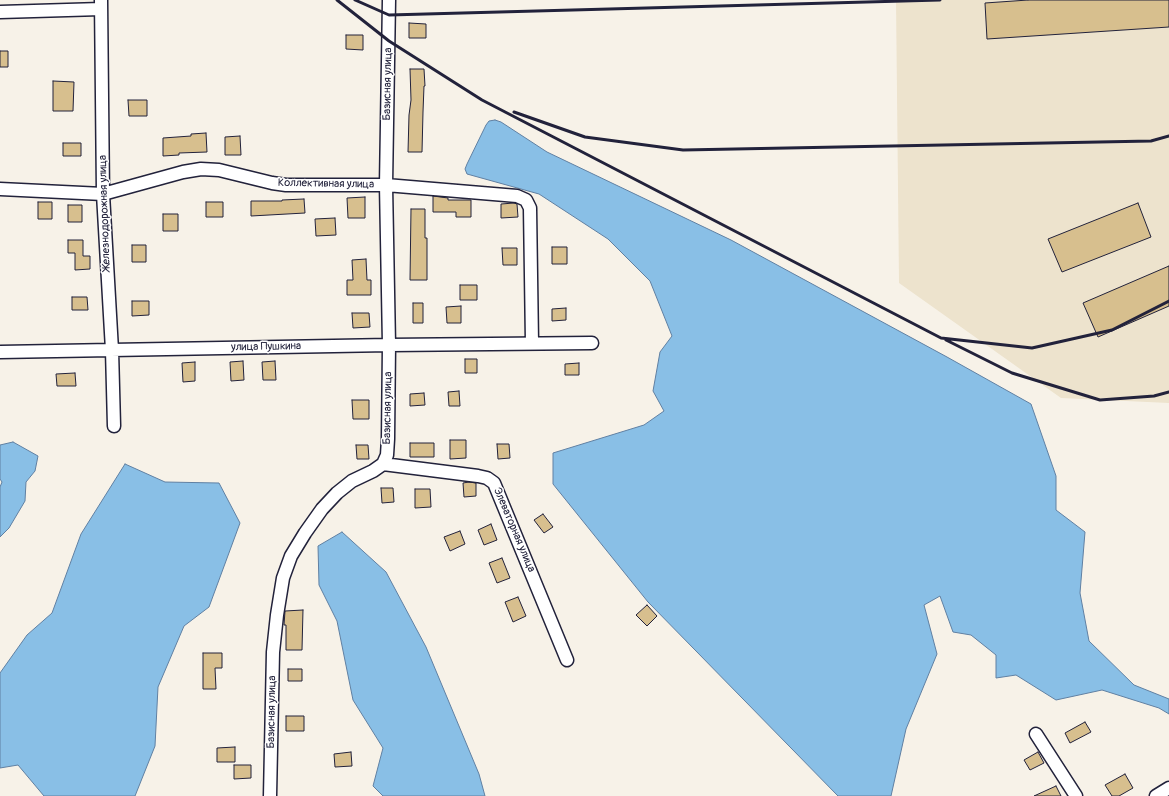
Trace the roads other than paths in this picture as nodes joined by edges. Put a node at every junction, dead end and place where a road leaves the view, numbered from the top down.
1 (389, 0) edge
2 (101, 5) edge
3 (0, 12) edge
4 (386, 185) junction
5 (0, 189) edge
6 (103, 194) junction
7 (532, 343) junction
8 (592, 343) dead end
9 (389, 345) junction
10 (112, 350) junction
11 (0, 352) edge
12 (114, 426) dead end
13 (383, 464) junction
14 (567, 660) dead end
15 (1036, 734) dead end
16 (1169, 788) edge
17 (270, 796) edge
18 (1076, 796) edge
19 (1156, 796) edge

1 - 4 street, Базисная улица
2 - 3 street
2 - 6 street, Железнодорожная улица
4 - 6 street, Коллективная улица
4 - 7 street, Коллективная улица
4 - 9 street, Базисная улица
5 - 6 street, Коллективная улица
6 - 10 street, Железнодорожная улица
7 - 8 street, улица Пушкина
7 - 9 street, улица Пушкина
9 - 10 street, улица Пушкина
9 - 13 street, Базисная улица
10 - 11 street, улица Пушкина
10 - 12 street, Железнодорожная улица
13 - 14 street, Элеваторная улица
13 - 17 street, Базисная улица
15 - 18 street
16 - 19 street

